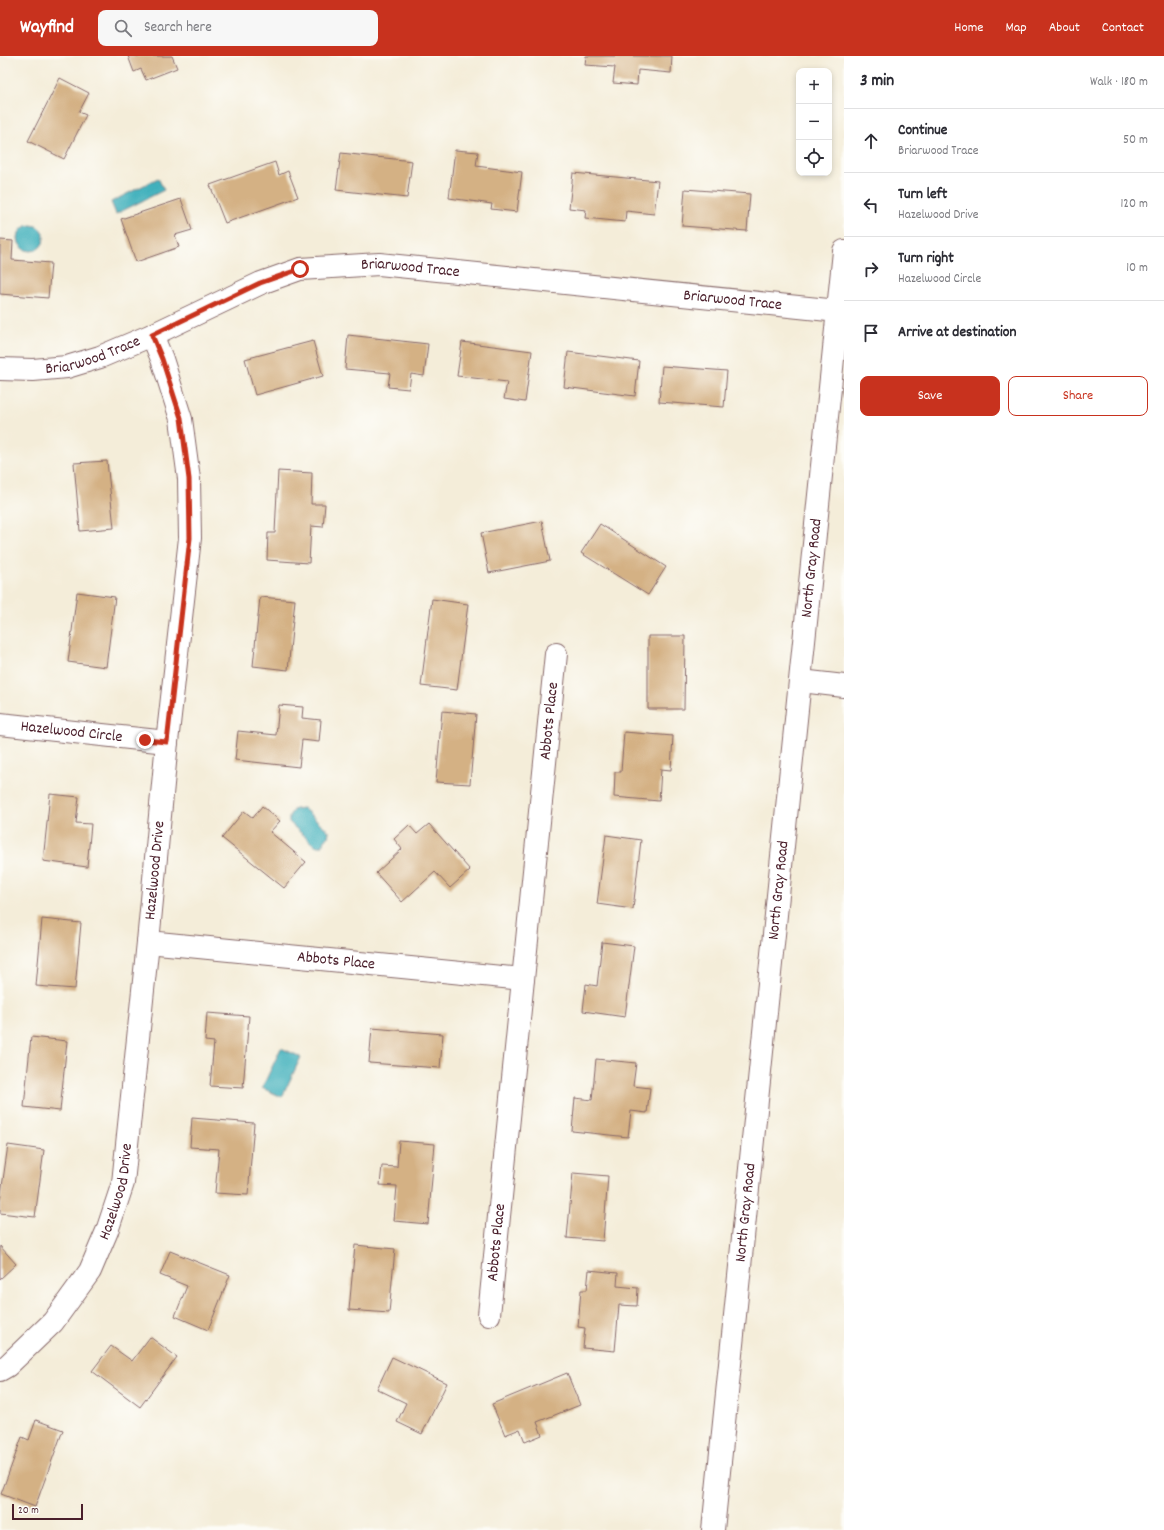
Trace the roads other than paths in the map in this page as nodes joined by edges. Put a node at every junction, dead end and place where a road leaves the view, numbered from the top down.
1 (844, 251) edge
2 (838, 311) junction
3 (152, 335) junction
4 (0, 369) edge
5 (556, 654) dead end
6 (801, 681) junction
7 (844, 686) edge
8 (0, 724) edge
9 (167, 742) junction
10 (148, 942) junction
11 (523, 979) junction
12 (489, 1314) dead end
13 (0, 1370) edge
14 (713, 1530) edge

1 - 2 street, North Gray Road
2 - 3 street, Briarwood Trace
2 - 6 street, North Gray Road
3 - 4 street, Briarwood Trace
3 - 9 street, Hazelwood Drive
5 - 11 street, Abbots Place
6 - 7 street
6 - 14 street, North Gray Road
8 - 9 street, Hazelwood Circle
9 - 10 street, Hazelwood Drive
10 - 11 street, Abbots Place
10 - 13 street, Hazelwood Drive
11 - 12 street, Abbots Place

